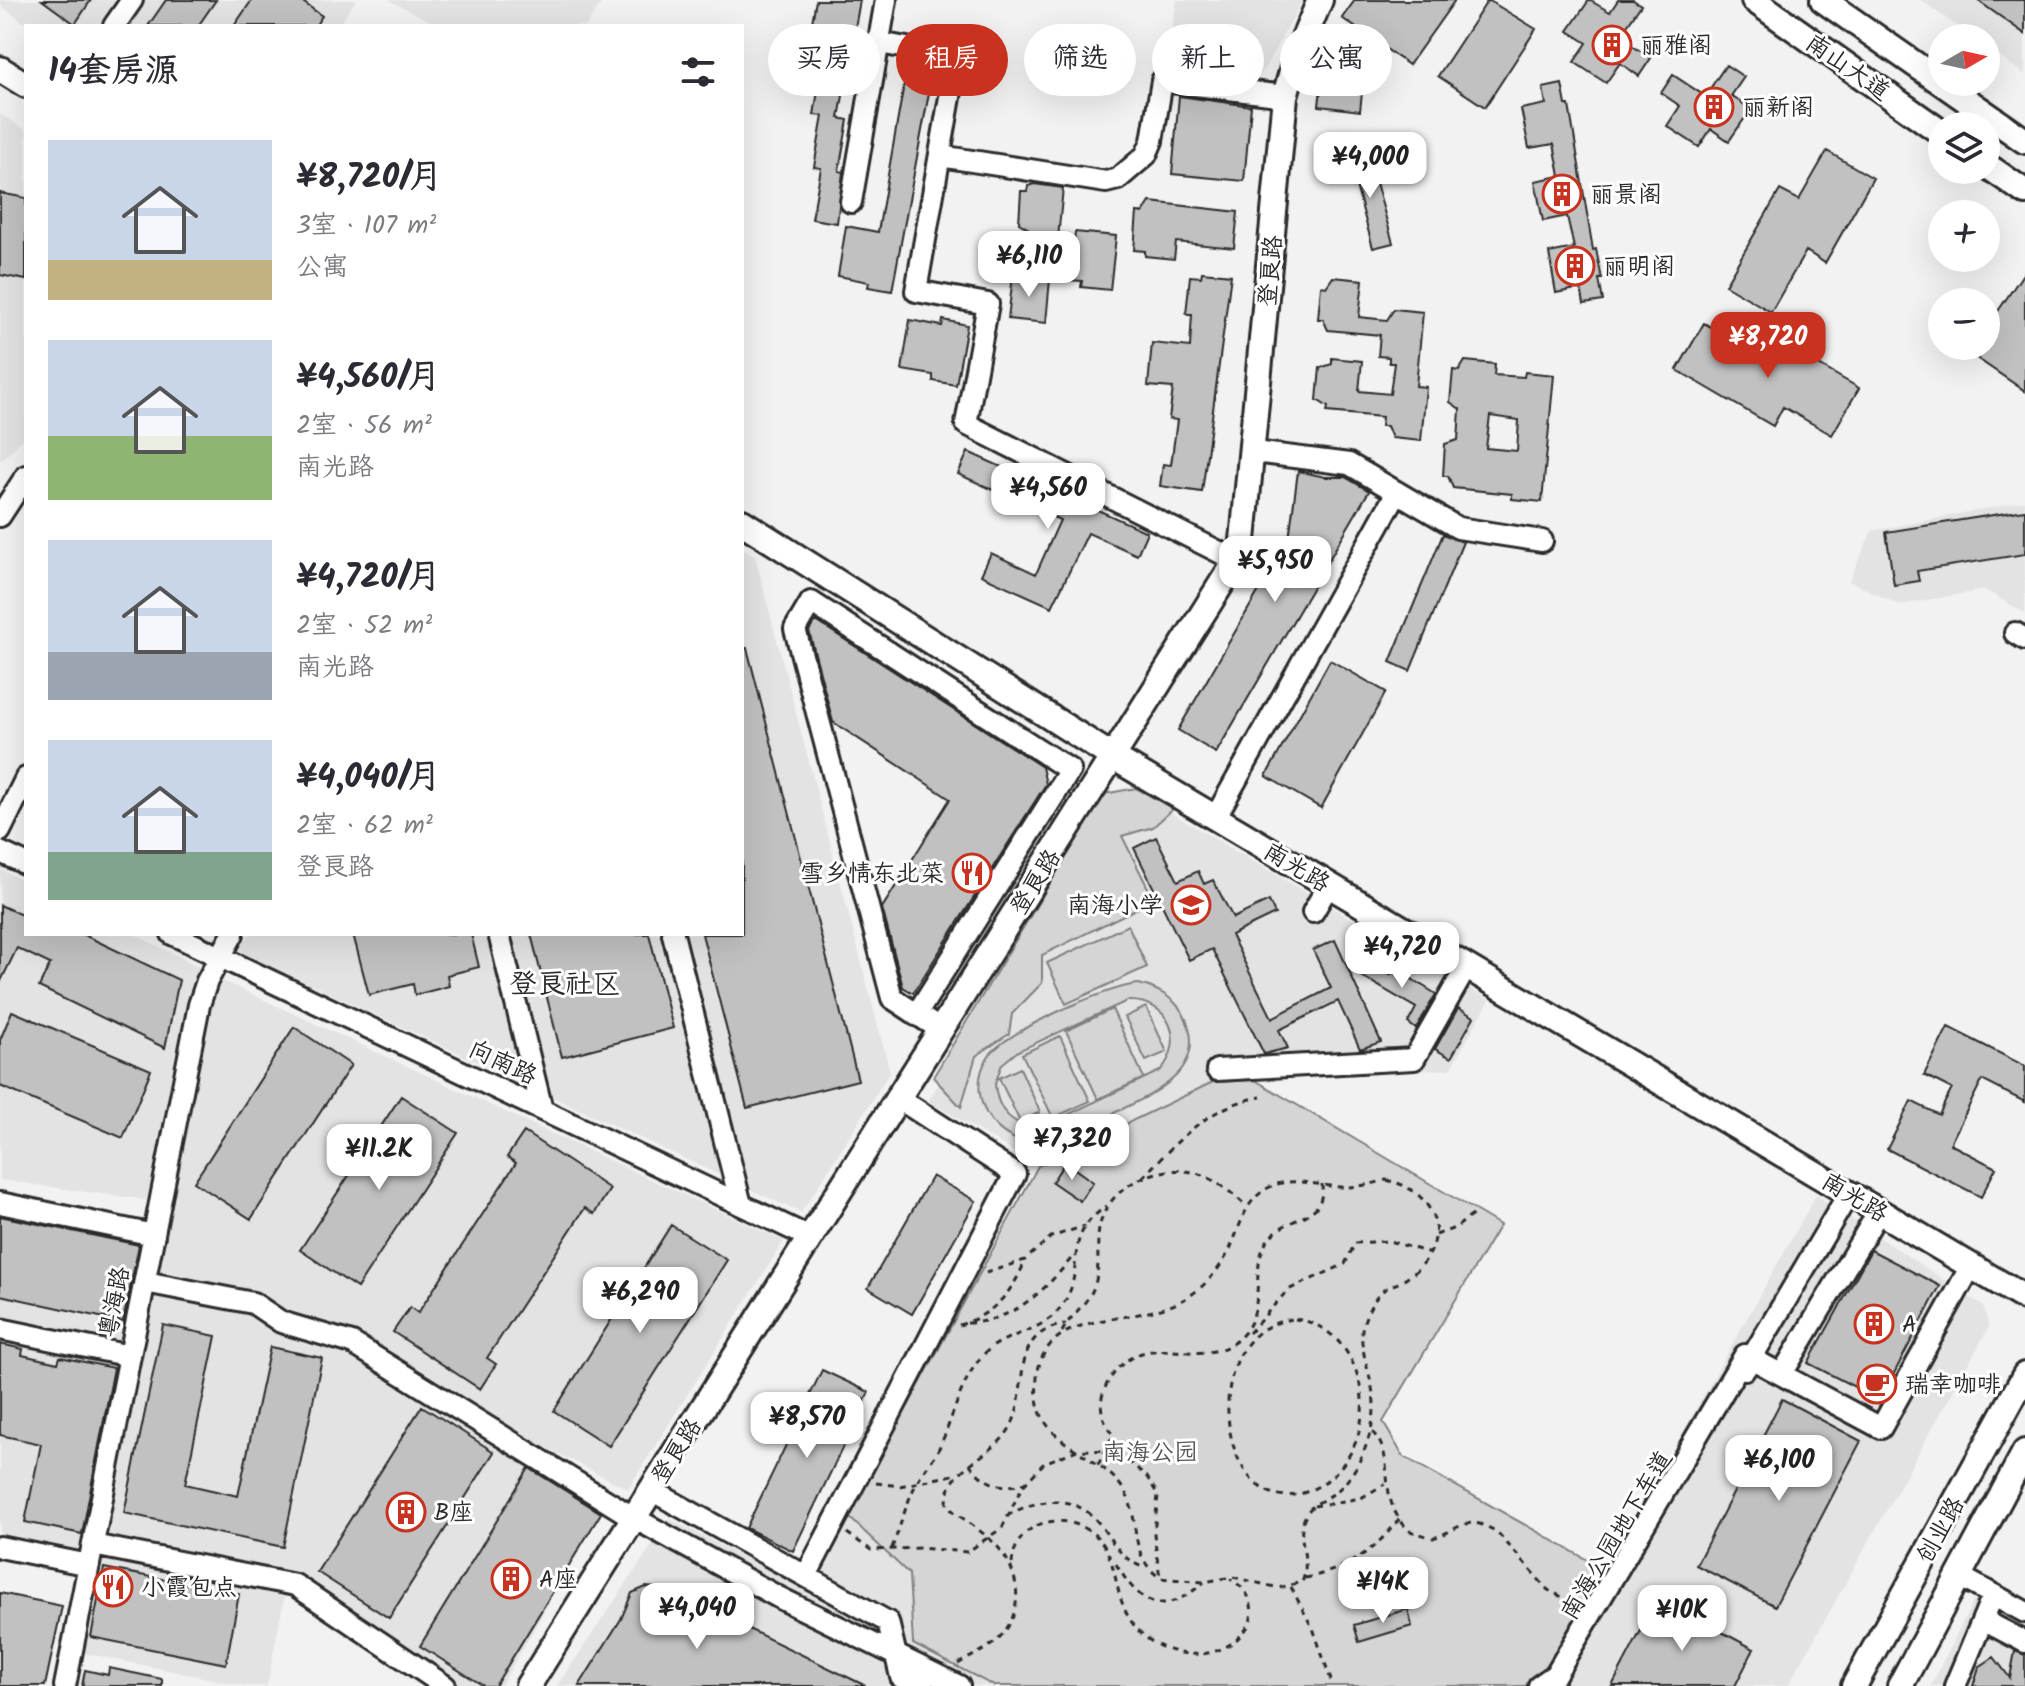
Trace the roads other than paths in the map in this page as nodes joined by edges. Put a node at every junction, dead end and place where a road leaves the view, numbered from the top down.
1 (132, 0) edge
2 (886, 0) edge
3 (1320, 0) edge
4 (1754, 0) edge
5 (1823, 0) edge
6 (115, 24) edge
7 (1310, 24) edge
8 (880, 37) edge
9 (880, 43) edge
10 (0, 69) edge
11 (24, 84) edge
12 (1280, 95) edge
13 (870, 96) edge
14 (1285, 96) edge
15 (1928, 123) edge
16 (2025, 141) edge
17 (940, 156) junction
18 (2000, 175) edge
19 (2025, 192) edge
20 (851, 202) dead end
21 (1254, 452) junction
22 (24, 479) edge
23 (1397, 492) junction
24 (0, 516) edge
25 (744, 523) edge
26 (1542, 541) dead end
27 (1237, 561) junction
28 (1113, 757) junction
29 (24, 782) edge
30 (1215, 818) junction
31 (0, 831) edge
32 (0, 852) edge
33 (24, 863) edge
34 (1328, 886) junction
35 (1313, 912) dead end
36 (176, 936) edge
37 (232, 936) edge
38 (499, 936) edge
39 (674, 936) edge
40 (220, 957) junction
41 (1466, 968) junction
42 (916, 1015) junction
43 (941, 1030) junction
44 (1217, 1070) dead end
45 (898, 1098) junction
46 (542, 1110) junction
47 (1849, 1193) junction
48 (0, 1203) edge
49 (741, 1205) junction
50 (1879, 1211) junction
51 (154, 1235) junction
52 (811, 1238) junction
53 (1971, 1266) junction
54 (145, 1282) junction
55 (2025, 1298) edge
56 (0, 1329) edge
57 (130, 1356) junction
58 (1751, 1358) junction
59 (1782, 1374) junction
60 (2025, 1375) edge
61 (2025, 1452) edge
62 (651, 1490) junction
63 (634, 1518) junction
64 (93, 1545) junction
65 (0, 1547) edge
66 (89, 1565) junction
67 (806, 1576) junction
68 (1959, 1576) junction
69 (1993, 1595) junction
70 (2025, 1612) edge
71 (1983, 1620) junction
72 (2025, 1642) edge
73 (896, 1655) junction
74 (1562, 1663) junction
75 (940, 1683) edge
76 (65, 1686) edge
77 (445, 1686) edge
78 (528, 1686) edge
79 (1538, 1686) edge
80 (1854, 1686) edge
81 (1900, 1686) edge
82 (1955, 1686) edge

1 - 6 street
2 - 8 street
3 - 7 main road, 登良路
4 - 15 main road, 南山大道
5 - 16 main road, 南山大道
9 - 17 street
10 - 11 main road
12 - 17 street
13 - 20 street
14 - 21 main road, 登良路
17 - 27 street
18 - 19 main road
21 - 23 street
21 - 27 main road, 登良路
22 - 24 street
23 - 26 street
23 - 30 street
25 - 28 main road, 南光路
27 - 28 main road, 登良路
28 - 30 main road, 南光路
28 - 43 main road, 登良路
29 - 31 street
30 - 34 main road, 南光路
32 - 33 street
34 - 35 street
34 - 41 main road, 南光路
36 - 40 street, 向南路
37 - 40 street, 粤海路
38 - 46 street
39 - 49 street
40 - 46 street, 向南路
40 - 51 street, 粤海路
41 - 44 street
41 - 47 main road, 南光路
42 - 42 street
42 - 43 street
43 - 45 main road, 登良路
45 - 52 main road, 登良路
45 - 67 street
46 - 49 street, 向南路
47 - 50 main road, 南光路
47 - 58 street, 南海公园地下车道
48 - 51 street
49 - 52 street, 向南路
50 - 53 main road, 南光路
50 - 59 street
51 - 54 street, 粤海路
52 - 62 main road, 登良路
53 - 55 main road, 南光路
53 - 59 street
54 - 57 street, 粤海路
54 - 63 street
56 - 57 street
57 - 64 street, 粤海路
58 - 59 street
58 - 74 street, 南海公园地下车道
58 - 74 street
60 - 80 main road, 创业路
61 - 68 main road, 创业路
62 - 63 main road, 登良路
62 - 67 street
63 - 73 street
63 - 78 main road, 登良路
64 - 66 street, 粤海路
64 - 77 street
65 - 66 street
66 - 76 street, 粤海路
67 - 73 street
68 - 69 street
68 - 81 main road, 创业路
69 - 70 street
69 - 71 street
71 - 72 street
71 - 82 street
73 - 75 street
74 - 79 street

